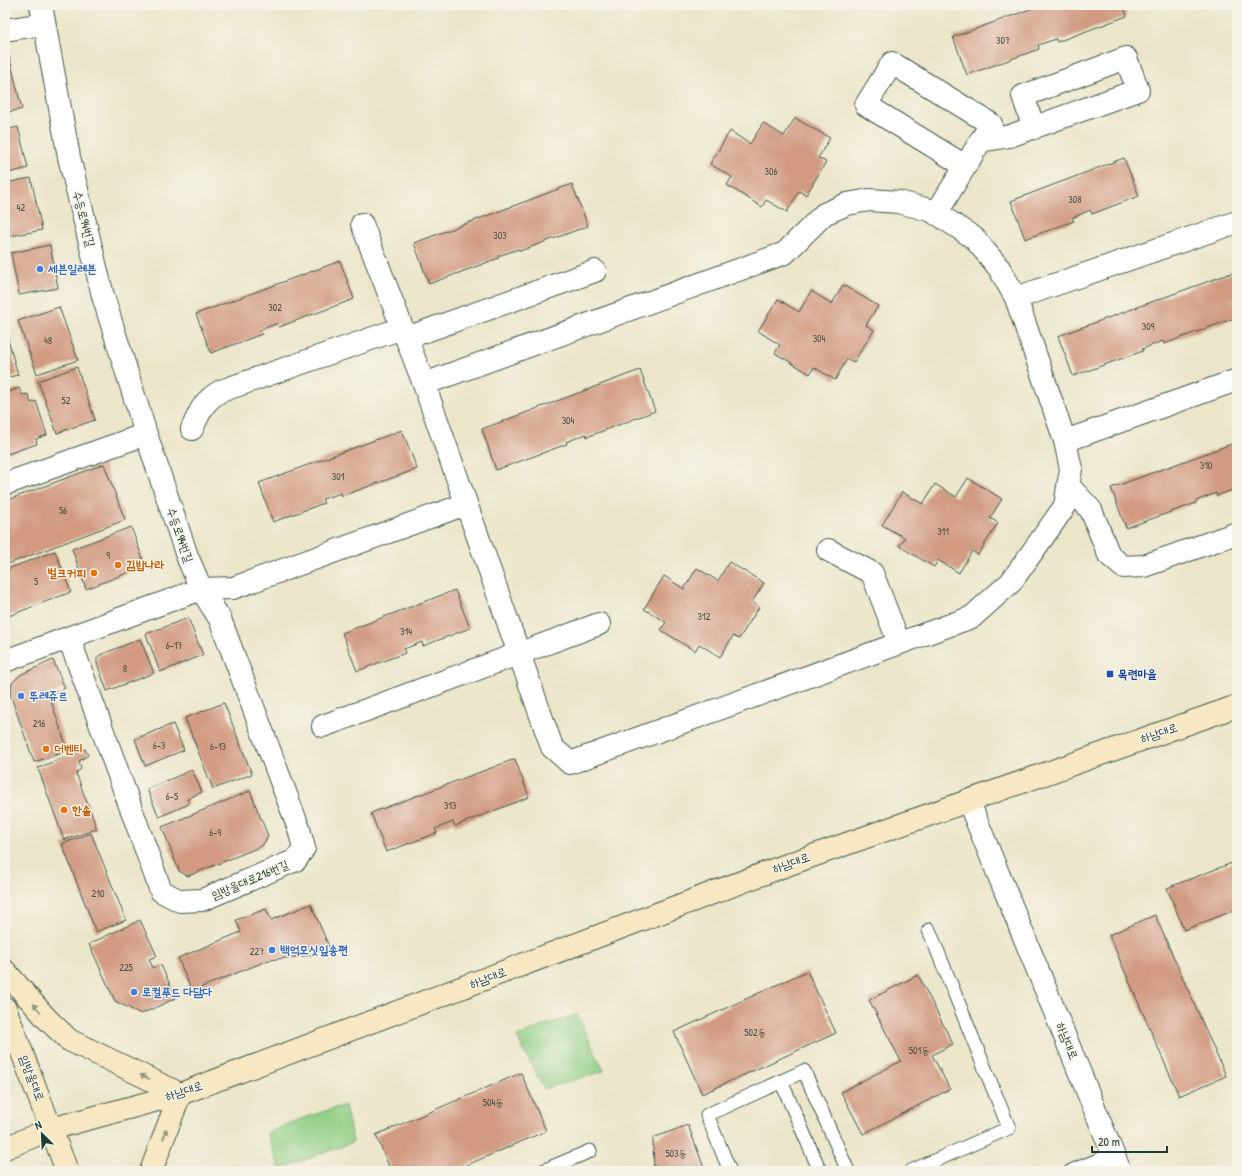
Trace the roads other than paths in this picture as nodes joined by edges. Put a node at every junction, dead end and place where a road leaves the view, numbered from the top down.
1 (42, 14) edge
2 (5, 30) edge
3 (1034, 128) junction
4 (980, 141) junction
5 (965, 166) junction
6 (936, 214) junction
7 (1237, 222) edge
8 (362, 224) dead end
9 (595, 271) dead end
10 (1016, 298) junction
11 (404, 333) junction
12 (1237, 380) edge
13 (424, 384) junction
14 (192, 428) dead end
15 (146, 434) junction
16 (1065, 441) junction
17 (5, 484) edge
18 (1068, 485) junction
19 (466, 504) junction
20 (1237, 533) edge
21 (828, 550) dead end
22 (201, 589) junction
23 (599, 624) dead end
24 (69, 638) junction
25 (899, 643) junction
26 (519, 654) junction
27 (5, 661) edge
28 (1237, 706) edge
29 (323, 726) dead end
30 (968, 800) junction
31 (929, 930) dead end
32 (5, 971) edge
33 (5, 1008) edge
34 (781, 1081) junction
35 (180, 1094) junction
36 (51, 1129) junction
37 (5, 1148) edge
38 (590, 1152) dead end
39 (1117, 1162) edge
40 (67, 1171) edge
41 (151, 1171) edge
42 (543, 1171) edge
43 (730, 1171) edge
44 (820, 1171) edge
45 (848, 1171) edge
46 (911, 1171) edge
47 (1071, 1171) edge

1 - 2 street, 수등로94번길
1 - 15 street, 수등로94번길
3 - 3 street
3 - 4 street
4 - 5 street
4 - 5 street
5 - 6 street
6 - 10 street
6 - 13 street
7 - 10 street
8 - 11 street
9 - 11 street
10 - 16 street
11 - 13 street
11 - 14 street
12 - 16 street
13 - 19 street
15 - 17 street
15 - 22 street, 수등로94번길
16 - 18 street
18 - 20 street
18 - 25 street
19 - 22 street
19 - 26 street
21 - 25 street
22 - 24 street
22 - 24 street, 임방울대로216번길
23 - 26 street
24 - 27 street
25 - 26 street
26 - 29 street
28 - 30 main road, 하남대로
30 - 35 main road, 하남대로
30 - 39 street, 하남대로
31 - 46 lane
35 -> 32 main road
33 - 36 main road, 임방울대로
34 - 43 lane
34 - 44 lane
34 - 45 lane
35 - 36 main road, 하남대로
41 -> 35 main road
36 - 37 main road, 하남대로
36 - 40 main road, 임방울대로
38 - 42 lane
39 - 47 lane

